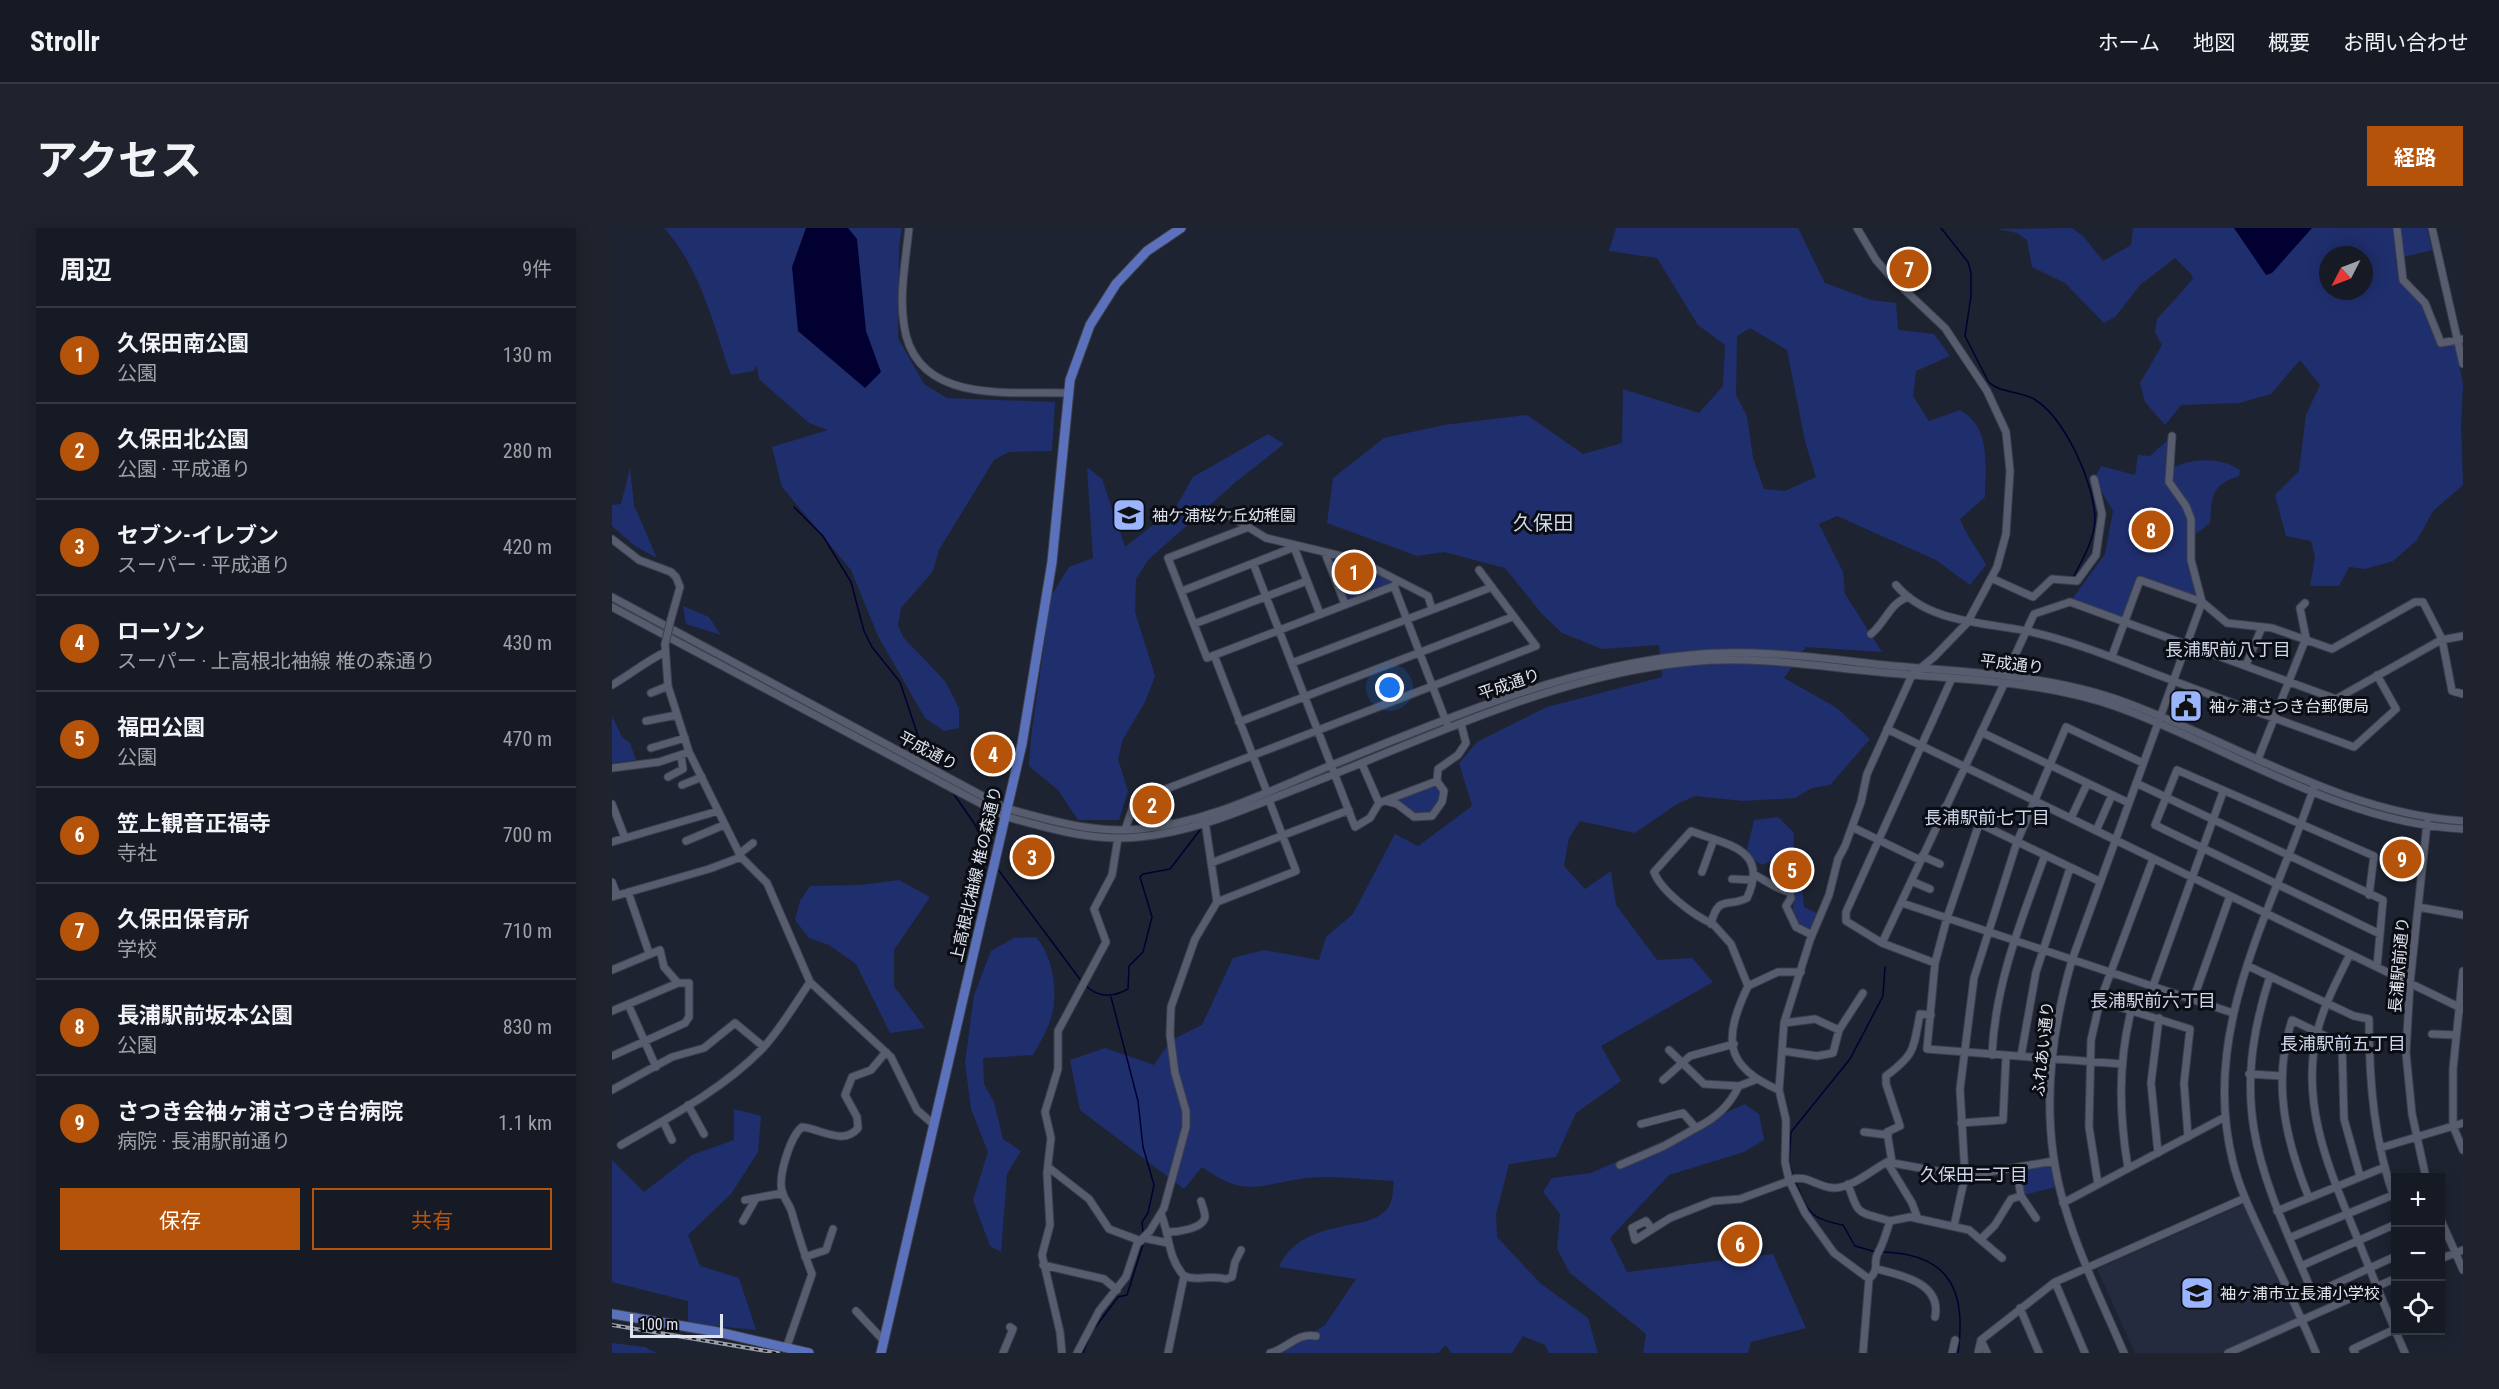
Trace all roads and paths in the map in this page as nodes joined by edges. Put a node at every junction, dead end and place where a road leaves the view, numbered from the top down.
1 (909, 228) edge
2 (1181, 228) edge
3 (1857, 228) edge
4 (2397, 228) edge
5 (2432, 228) edge
6 (2461, 340) edge
7 (2463, 364) edge
8 (1068, 393) junction
9 (2172, 436) dead end
10 (2094, 479) dead end
11 (1222, 511) dead end
12 (1246, 528) junction
13 (612, 540) edge
14 (1296, 546) junction
15 (1325, 553) junction
16 (1253, 563) junction
17 (1479, 570) dead end
18 (1991, 578) junction
19 (1307, 581) junction
20 (1396, 583) junction
21 (1896, 585) dead end
22 (1492, 586) junction
23 (1182, 591) junction
24 (612, 597) edge
25 (1266, 597) junction
26 (1909, 597) junction
27 (2202, 602) junction
28 (2305, 603) dead end
29 (1345, 604) junction
30 (612, 607) edge
31 (1432, 609) junction
32 (1320, 614) junction
33 (1512, 617) junction
34 (1407, 619) junction
35 (2125, 622) junction
36 (1967, 623) junction
37 (1194, 624) junction
38 (2262, 627) junction
39 (1279, 630) junction
40 (2026, 631) junction
41 (1871, 634) dead end
42 (2463, 636) edge
43 (2306, 638) junction
44 (2442, 639) junction
45 (2186, 644) junction
46 (665, 648) junction
47 (1420, 652) junction
48 (1214, 656) junction
49 (2112, 656) junction
50 (1292, 663) junction
51 (2246, 665) junction
52 (1920, 668) junction
53 (1912, 675) junction
54 (2006, 675) junction
55 (2377, 675) junction
56 (1952, 678) junction
57 (2287, 680) junction
58 (2172, 681) junction
59 (2004, 684) junction
60 (1432, 685) junction
61 (612, 686) edge
62 (668, 686) junction
63 (651, 693) dead end
64 (2463, 694) edge
65 (1305, 696) junction
66 (677, 714) junction
67 (2273, 718) junction
68 (2158, 719) junction
69 (646, 721) dead end
70 (1446, 721) junction
71 (1239, 722) junction
72 (1461, 724) junction
73 (1449, 729) junction
74 (1887, 729) junction
75 (1318, 730) junction
76 (1981, 732) junction
77 (685, 738) junction
78 (1921, 746) junction
79 (651, 748) dead end
80 (690, 752) junction
81 (681, 755) junction
82 (1252, 755) junction
83 (2258, 759) junction
84 (2143, 763) junction
85 (1362, 764) junction
86 (2050, 765) junction
87 (1332, 766) junction
88 (1964, 767) junction
89 (612, 768) edge
90 (1335, 774) junction
91 (668, 777) dead end
92 (702, 777) junction
93 (1437, 781) junction
94 (2136, 783) junction
95 (2087, 784) junction
96 (682, 785) dead end
97 (2313, 788) junction
98 (2223, 792) junction
99 (2112, 795) junction
100 (1268, 796) junction
101 (2165, 797) junction
102 (2034, 801) junction
103 (1382, 802) junction
104 (2129, 803) junction
105 (612, 804) edge
106 (1945, 807) junction
107 (1132, 809) junction
108 (1349, 810) junction
109 (718, 811) junction
110 (1005, 812) junction
111 (2428, 817) junction
112 (2071, 818) junction
113 (2212, 818) junction
114 (1167, 819) dead end
115 (1205, 820) junction
116 (2463, 821) edge
117 (1979, 824) junction
118 (2300, 824) junction
119 (724, 825) junction
120 (2427, 826) junction
121 (1852, 827) junction
122 (2463, 829) edge
123 (1125, 830) junction
124 (2096, 831) junction
125 (1283, 836) junction
126 (625, 838) junction
127 (1118, 838) junction
128 (1714, 839) junction
129 (1879, 840) junction
130 (2115, 840) junction
131 (686, 841) dead end
132 (612, 842) edge
133 (2017, 842) junction
134 (753, 843) dead end
135 (2201, 847) junction
136 (2289, 854) junction
137 (740, 855) junction
138 (2045, 855) junction
139 (1921, 858) junction
140 (2153, 859) junction
141 (1211, 863) junction
142 (1940, 864) dead end
143 (2070, 868) junction
144 (1702, 872) dead end
145 (2191, 877) junction
146 (1754, 878) junction
147 (1732, 879) dead end
148 (1911, 881) junction
149 (2099, 881) junction
150 (612, 882) edge
151 (2278, 883) junction
152 (1930, 889) dead end
153 (628, 892) junction
154 (2369, 895) junction
155 (615, 896) edge
156 (2230, 896) junction
157 (1217, 902) junction
158 (1902, 903) junction
159 (2418, 907) junction
160 (2268, 913) junction
161 (2463, 915) edge
162 (1947, 918) junction
163 (1711, 924) junction
164 (1987, 932) junction
165 (2380, 934) junction
166 (1812, 935) junction
167 (2015, 941) junction
168 (1882, 943) junction
169 (2042, 950) junction
170 (649, 953) junction
171 (2350, 954) junction
172 (2072, 960) junction
173 (1935, 963) junction
174 (2248, 966) junction
175 (2377, 967) junction
176 (612, 970) edge
177 (1801, 972) junction
178 (2463, 972) edge
179 (2111, 973) junction
180 (2270, 976) junction
181 (810, 982) junction
182 (678, 983) junction
183 (2410, 983) junction
184 (1748, 986) junction
185 (2153, 986) junction
186 (1863, 993) dead end
187 (2193, 1000) junction
188 (2100, 1001) junction
189 (2326, 1002) junction
190 (628, 1004) junction
191 (2462, 1008) edge
192 (612, 1011) edge
193 (2131, 1011) junction
194 (2233, 1013) junction
195 (1930, 1015) junction
196 (2159, 1018) junction
197 (1784, 1023) junction
198 (1839, 1030) junction
199 (2317, 1031) junction
200 (2432, 1035) dead end
201 (2456, 1035) junction
202 (644, 1041) junction
203 (1734, 1044) junction
204 (2342, 1044) junction
205 (2369, 1044) junction
206 (764, 1047) junction
207 (1669, 1050) dead end
208 (1783, 1051) junction
209 (886, 1052) junction
210 (1963, 1053) junction
211 (1992, 1055) junction
212 (612, 1056) edge
213 (2006, 1056) junction
214 (2021, 1056) junction
215 (2052, 1059) junction
216 (1681, 1062) junction
217 (2090, 1062) junction
218 (2122, 1064) junction
219 (656, 1067) junction
220 (2249, 1074) junction
221 (2282, 1077) junction
222 (1664, 1080) dead end
223 (1755, 1080) junction
224 (1739, 1086) junction
225 (612, 1090) edge
226 (1779, 1090) junction
227 (688, 1105) junction
228 (2225, 1117) junction
229 (663, 1121) junction
230 (1961, 1123) junction
231 (2463, 1123) edge
232 (933, 1124) junction
233 (1641, 1124) dead end
234 (2453, 1126) junction
235 (1696, 1128) junction
236 (1864, 1132) dead end
237 (704, 1134) dead end
238 (1888, 1135) junction
239 (2188, 1137) junction
240 (2416, 1138) junction
241 (672, 1140) dead end
242 (621, 1145) dead end
243 (2380, 1148) junction
244 (2463, 1150) edge
245 (2158, 1153) junction
246 (2054, 1161) junction
247 (1890, 1162) junction
248 (1620, 1165) dead end
249 (1048, 1167) junction
250 (2385, 1167) junction
251 (2016, 1168) junction
252 (2128, 1168) junction
253 (2425, 1173) edge
254 (1965, 1176) junction
255 (2360, 1176) junction
256 (1789, 1180) junction
257 (1848, 1184) junction
258 (2098, 1184) junction
259 (2336, 1186) junction
260 (2391, 1188) edge
261 (783, 1194) junction
262 (2021, 1196) junction
263 (2245, 1198) junction
264 (2309, 1198) junction
265 (745, 1200) dead end
266 (755, 1200) junction
267 (2391, 1200) edge
268 (1201, 1201) dead end
269 (2063, 1203) junction
270 (2277, 1211) junction
271 (2347, 1213) junction
272 (1161, 1214) junction
273 (2036, 1218) dead end
274 (1918, 1219) junction
275 (743, 1221) dead end
276 (1890, 1221) junction
277 (1954, 1226) junction
278 (2391, 1226) edge
279 (2445, 1227) edge
280 (833, 1229) dead end
281 (1652, 1229) dead end
282 (1168, 1232) junction
283 (1982, 1238) junction
284 (2289, 1238) junction
285 (1142, 1239) junction
286 (2358, 1240) junction
287 (1168, 1243) junction
288 (1241, 1250) dead end
289 (2459, 1251) edge
290 (805, 1257) junction
291 (2002, 1258) dead end
292 (2391, 1258) edge
293 (2445, 1258) edge
294 (1043, 1265) junction
295 (2301, 1266) junction
296 (2369, 1268) junction
297 (1877, 1269) junction
298 (2087, 1269) junction
299 (2463, 1270) edge
300 (1184, 1276) junction
301 (1869, 1279) junction
302 (2391, 1280) edge
303 (2055, 1282) junction
304 (2376, 1286) junction
305 (1117, 1290) junction
306 (2020, 1308) junction
307 (856, 1311) dead end
308 (612, 1314) edge
309 (1935, 1317) dead end
310 (2302, 1320) junction
311 (2391, 1320) edge
312 (1010, 1327) dead end
313 (2391, 1331) edge
314 (2398, 1335) edge
315 (1316, 1336) dead end
316 (1955, 1340) dead end
317 (1981, 1340) junction
318 (787, 1346) junction
319 (882, 1347) edge
320 (809, 1353) edge
321 (1003, 1353) edge
322 (1062, 1353) edge
323 (1077, 1353) edge
324 (1168, 1353) edge
325 (1270, 1353) edge
326 (1863, 1353) edge
327 (1952, 1353) edge
328 (1978, 1353) edge
329 (1987, 1353) edge
330 (2039, 1353) edge
331 (2085, 1353) edge
332 (2124, 1353) edge
333 (2228, 1353) edge
334 (2316, 1353) edge
335 (2355, 1353) edge
336 (2405, 1353) edge

1 - 8 street
2 - 8 main road, 上高根北袖線 椎の森通り
3 - 18 street
4 - 6 street
5 - 6 street
6 - 7 street
8 - 110 main road, 上高根北袖線 椎の森通り
9 - 27 street
10 - 18 street
11 - 12 street
12 - 14 street
12 - 23 street
13 - 46 street, bridge
14 - 15 street
14 - 16 street
14 - 19 street
15 - 20 street
15 - 29 street
16 - 23 street
16 - 25 street
17 - 22 street
18 - 36 street
19 - 25 street
19 - 32 street
20 - 29 street
20 - 31 street
20 - 34 street
21 - 26 street
22 - 31 street
22 - 33 street
23 - 37 street
24 - 110 street, 平成通り
25 - 37 street
25 - 39 street
26 - 36 street
26 - 41 street
27 - 35 street
27 - 38 street
27 - 45 street, ふれあい通り
28 - 43 street
29 - 32 street
30 - 110 street, 平成通り
31 - 34 street
32 - 39 street
33 - 47 street
33 - 60 street
34 - 47 street
34 - 50 street
35 - 40 street
35 - 45 street
35 - 49 street
36 - 40 street
36 - 52 street
37 - 48 street
38 - 43 street
38 - 51 street
39 - 48 street
39 - 50 street
40 - 49 street
40 - 54 street
42 - 44 street
43 - 44 street
43 - 57 street
44 - 55 street
44 - 64 street
45 - 51 street
45 - 58 street, ふれあい通り
46 - 61 street
46 - 62 street
47 - 60 street
47 - 65 street
48 - 71 street
49 - 58 street
50 - 65 street
51 - 57 street
52 - 53 street
52 - 54 street, 平成通り
52 - 70 street, 平成通り
53 - 56 street, 平成通り
53 - 72 street, 平成通り
53 - 74 street
54 - 68 street, 平成通り
55 - 57 street
55 - 67 street
56 - 59 street, 平成通り
56 - 78 street
57 - 67 street
58 - 67 street
58 - 68 street, ふれあい通り
59 - 68 street, 平成通り
59 - 76 street
60 - 70 street
60 - 75 street
62 - 63 street
62 - 66 street
65 - 71 street
65 - 75 street
66 - 69 street
66 - 77 street
67 - 83 street
68 - 83 street, 平成通り
68 - 84 street, ふれあい通り
68 - 97 street, 平成通り
70 - 73 street
70 - 87 street, 平成通り
71 - 82 street
72 - 73 street, 平成通り
72 - 93 street
73 - 85 street, 平成通り
74 - 78 street
74 - 121 street
75 - 82 street
75 - 87 street
76 - 86 street
76 - 88 street
77 - 79 street
77 - 80 street
78 - 88 street
78 - 129 street
80 - 81 street
80 - 92 street
81 - 89 street
81 - 91 street
82 - 100 street
82 - 107 street
83 - 97 street, 平成通り
84 - 86 street
84 - 94 street, ふれあい通り
85 - 90 street, 平成通り
85 - 103 street
86 - 95 street
86 - 102 street
87 - 90 street
87 - 100 street, 平成通り
88 - 102 street
88 - 106 street
90 - 100 street, 平成通り
90 - 108 street
92 - 96 street
92 - 109 street
93 - 103 street
93 - 103 street
94 - 101 street
94 - 104 street, ふれあい通り
95 - 99 street
95 - 112 street
97 - 111 street, 平成通り
97 - 118 street
97 - 120 street, 平成通り
98 - 101 street
98 - 113 street
98 - 118 street
99 - 104 street
99 - 124 street
100 - 115 street, 平成通り
100 - 125 street
101 - 113 street
101 - 135 street
102 - 112 street
102 - 133 street
103 - 108 street
104 - 130 street, ふれあい通り
105 - 126 street
106 - 117 street
106 - 139 street
107 - 114 street
107 - 123 street
108 - 125 street
109 - 119 street
109 - 126 street
110 - 123 street, 平成通り
110 - 127 street, 平成通り
110 - 232 main road, 上高根北袖線 椎の森通り
111 - 116 street, 平成通り
111 - 120 street, 長浦駅前通り
112 - 124 street
113 - 135 street
113 - 136 street
115 - 123 street, 平成通り
115 - 127 street, 平成通り
115 - 141 street
117 - 133 street
117 - 162 street
118 - 136 street
118 - 154 street
119 - 131 street
119 - 137 street
120 - 122 street, 平成通り
120 - 159 street, 長浦駅前通り
121 - 129 street
121 - 166 street
124 - 130 street
125 - 141 street
125 - 157 street
126 - 132 street
127 - 249 street
128 - 144 street
128 - 146 street
128 - 163 street
129 - 139 street
129 - 168 street
130 - 140 street
130 - 149 street, ふれあい通り
133 - 138 street
133 - 164 street
134 - 137 street
135 - 145 street
135 - 151 street
136 - 151 street
136 - 154 street
137 - 153 street
137 - 181 street
138 - 143 street
138 - 167 street
139 - 142 street
139 - 148 street
140 - 145 street
140 - 179 street
141 - 157 street
143 - 149 street
143 - 169 street
145 - 156 street
145 - 185 street
146 - 147 street
146 - 163 street
146 - 166 street
148 - 152 street
148 - 158 street
149 - 172 street, ふれあい通り
150 - 155 street
151 - 160 street
151 - 165 street
153 - 155 street
153 - 170 street
154 - 165 street
156 - 160 street
156 - 187 street
157 - 272 street
158 - 162 street
158 - 168 street
159 - 161 street
159 - 183 street, 長浦駅前通り
160 - 171 street
160 - 174 street
162 - 164 street
162 - 173 street
163 - 184 street
164 - 167 street
164 - 210 street
165 - 175 street
166 - 177 street
167 - 169 street
167 - 211 street
168 - 173 street
169 - 172 street
169 - 214 street
170 - 176 street
170 - 182 street
171 - 175 street
171 - 189 street
172 - 179 street
172 - 215 street, ふれあい通り
173 - 195 street
174 - 180 street
174 - 194 street
175 - 183 street
177 - 184 street
177 - 197 street
178 - 191 street
179 - 185 street
179 - 188 street
180 - 189 street
180 - 220 street
181 - 206 street
181 - 209 street
182 - 190 street
182 - 202 street
183 - 191 street
183 - 240 street, 長浦駅前通り
184 - 203 street
185 - 187 street
186 - 198 street
187 - 194 street
188 - 193 street
188 - 217 street
189 - 199 street
189 - 205 street
190 - 192 street
190 - 202 street
191 - 201 street
193 - 196 street
193 - 218 street
194 - 228 street
195 - 210 street
195 - 238 street
196 - 239 street
196 - 245 street
197 - 198 street
197 - 208 street
198 - 208 street
199 - 204 street
199 - 221 street
199 - 259 street
200 - 201 street
201 - 234 street
202 - 212 street
202 - 219 street
203 - 216 street
203 - 223 street
204 - 205 street
204 - 255 street
205 - 243 street
206 - 219 street
206 - 227 street
207 - 216 street
208 - 226 street
209 - 232 street
209 - 261 street
210 - 211 street
210 - 230 street
211 - 213 street
213 - 214 street
213 - 230 street
214 - 215 street
215 - 217 street
215 - 246 street, ふれあい通り
216 - 222 street
216 - 224 street
217 - 218 street
217 - 258 street
218 - 252 street
219 - 225 street
220 - 221 street
220 - 270 street
221 - 264 street
223 - 224 street
223 - 226 street
224 - 235 street
226 - 256 street
227 - 229 street
227 - 237 street
228 - 239 street
228 - 263 street
229 - 241 street
229 - 242 street
230 - 254 street
231 - 234 street
232 - 319 main road, 上高根北袖線 椎の森通り
233 - 235 street
234 - 240 street
234 - 244 street
235 - 248 street
236 - 238 street
238 - 247 street
239 - 245 street
240 - 243 street
240 - 253 street, 長浦駅前通り
243 - 250 street
245 - 252 street
246 - 251 street
246 - 269 street, ふれあい通り
247 - 254 street
247 - 257 street
247 - 274 street
249 - 285 street
249 - 294 street
250 - 255 street
250 - 260 street
251 - 254 street
251 - 262 street
252 - 258 street
254 - 277 street
255 - 259 street
256 - 257 street
256 - 281 street
256 - 301 street
257 - 276 street
258 - 269 street
259 - 264 street
259 - 271 street
261 - 266 street
261 - 290 street
262 - 273 street
262 - 283 street
263 - 298 street
263 - 310 street
264 - 270 street
265 - 266 street
266 - 275 street
267 - 271 street
268 - 282 street
269 - 298 street, ふれあい通り
270 - 284 street
271 - 284 street
271 - 286 street
272 - 282 street
272 - 285 street
274 - 276 street
274 - 277 street
276 - 297 street
277 - 283 street
278 - 286 street
279 - 289 street
280 - 290 street
282 - 287 street
283 - 291 street
284 - 295 street
285 - 287 street
285 - 305 street
286 - 295 street
286 - 296 street
287 - 300 street
288 - 300 street
289 - 293 street
289 - 299 street
290 - 318 street
292 - 296 street
294 - 305 street
294 - 322 street
295 - 296 street
296 - 304 street
297 - 301 street
297 - 309 street
298 - 303 street
298 - 332 street, ふれあい通り
300 - 324 street
301 - 326 street
302 - 304 street
303 - 306 street
303 - 331 street
304 - 310 street
304 - 311 street
305 - 323 street
306 - 317 street
306 - 330 street
307 - 319 street
308 - 318 main road
310 - 333 street
310 - 334 street
312 - 321 street
313 - 335 street
314 - 336 street
315 - 325 street
316 - 327 street
317 - 328 street
317 - 329 street
318 - 320 main road

